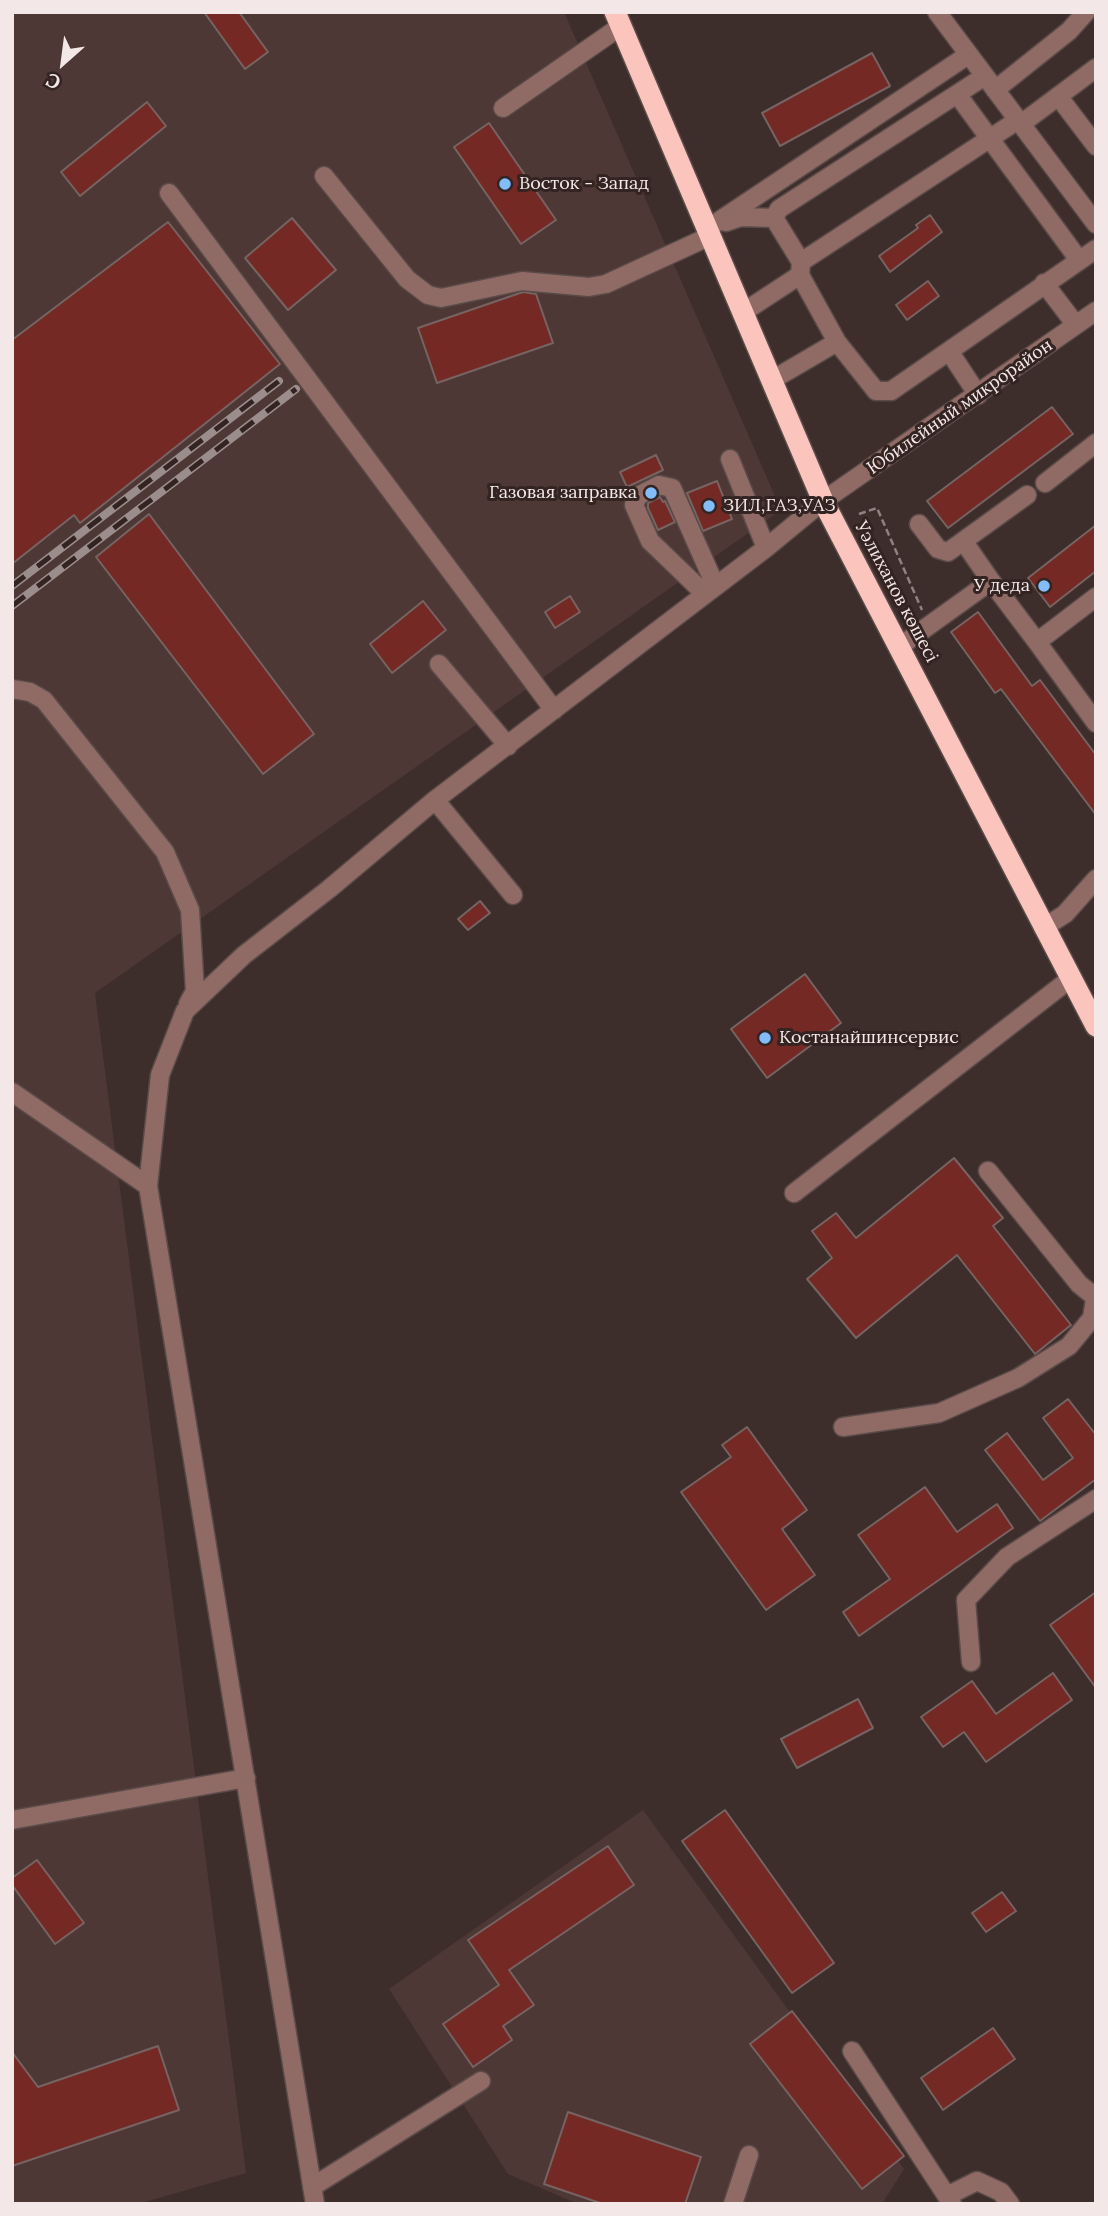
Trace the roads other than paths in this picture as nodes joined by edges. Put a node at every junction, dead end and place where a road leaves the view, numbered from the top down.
1 (936, 12) edge
2 (1086, 12) edge
3 (618, 19) edge
4 (968, 55) junction
5 (1096, 68) edge
6 (990, 83) junction
7 (957, 94) junction
8 (1058, 96) junction
9 (503, 108) dead end
10 (1019, 122) junction
11 (990, 138) junction
12 (1096, 146) edge
13 (324, 176) dead end
14 (169, 192) dead end
15 (774, 218) junction
16 (1096, 224) edge
17 (707, 233) junction
18 (1096, 249) edge
19 (1079, 260) junction
20 (801, 269) junction
21 (1044, 283) junction
22 (1096, 311) edge
23 (742, 313) junction
24 (1076, 326) junction
25 (837, 342) junction
26 (949, 351) junction
27 (772, 380) junction
28 (978, 395) junction
29 (1096, 443) edge
30 (730, 459) dead end
31 (1045, 483) dead end
32 (1027, 495) dead end
33 (823, 501) junction
34 (919, 524) dead end
35 (964, 542) junction
36 (766, 548) junction
37 (991, 581) junction
38 (709, 589) junction
39 (1096, 597) edge
40 (1037, 642) junction
41 (900, 647) junction
42 (439, 664) dead end
43 (12, 689) edge
44 (554, 710) junction
45 (1096, 723) edge
46 (508, 746) junction
47 (435, 800) junction
48 (1096, 879) edge
49 (513, 895) dead end
50 (1043, 928) junction
51 (1070, 979) junction
52 (186, 1011) junction
53 (1096, 1026) edge
54 (12, 1092) edge
55 (988, 1171) dead end
56 (148, 1186) junction
57 (794, 1193) dead end
58 (1096, 1293) edge
59 (843, 1427) dead end
60 (1096, 1499) edge
61 (971, 1662) dead end
62 (246, 1778) junction
63 (12, 1820) edge
64 (852, 2051) dead end
65 (481, 2081) dead end
66 (749, 2155) dead end
67 (314, 2195) edge
68 (950, 2200) edge
69 (733, 2204) edge
70 (1010, 2204) edge

1 - 4 street
2 - 6 street
3 - 9 street
3 - 17 highway, Уәлиханов көшесі
4 - 6 street
4 - 17 street
5 - 8 street
6 - 7 street
6 - 10 street
7 - 11 street
7 - 15 street
8 - 10 street
8 - 12 street
10 - 11 street
10 - 16 street
11 - 19 street
11 - 20 street
13 - 17 street
14 - 44 street
15 - 17 street
15 - 20 street
17 - 23 highway, Уәлиханов көшесі
18 - 19 street
19 - 21 street
20 - 23 street
20 - 25 street
21 - 24 street
21 - 26 street
22 - 24 street, Юбилейный микрорайон
23 - 27 highway, Уәлиханов көшесі
24 - 28 street, Юбилейный микрорайон
25 - 26 street
25 - 27 street
26 - 28 street
27 - 33 highway, Уәлиханов көшесі
28 - 33 street, Юбилейный микрорайон
29 - 31 street
30 - 36 street
32 - 35 street
33 - 36 street, Юбилейный микрорайон
33 - 41 highway, Уәлиханов көшесі
34 - 35 street
35 - 37 street
36 - 38 street, Юбилейный микрорайон
37 - 40 street
37 - 41 street
38 - 38 street
38 - 44 street, Юбилейный микрорайон
39 - 40 street
40 - 45 street
41 - 50 highway, Уәлиханов көшесі
42 - 46 street
43 - 52 street
44 - 46 street, Юбилейный микрорайон
46 - 47 street, Юбилейный микрорайон
47 - 49 street
47 - 52 street, Юбилейный микрорайон
48 - 50 street
50 - 51 highway, Уәлиханов көшесі
51 - 53 highway, Уәлиханов көшесі
51 - 57 street
52 - 56 street
54 - 56 street
55 - 58 street
56 - 62 street
58 - 59 street
60 - 61 street
62 - 63 street
62 - 67 street
64 - 68 street
65 - 67 street
66 - 69 street
68 - 70 street

